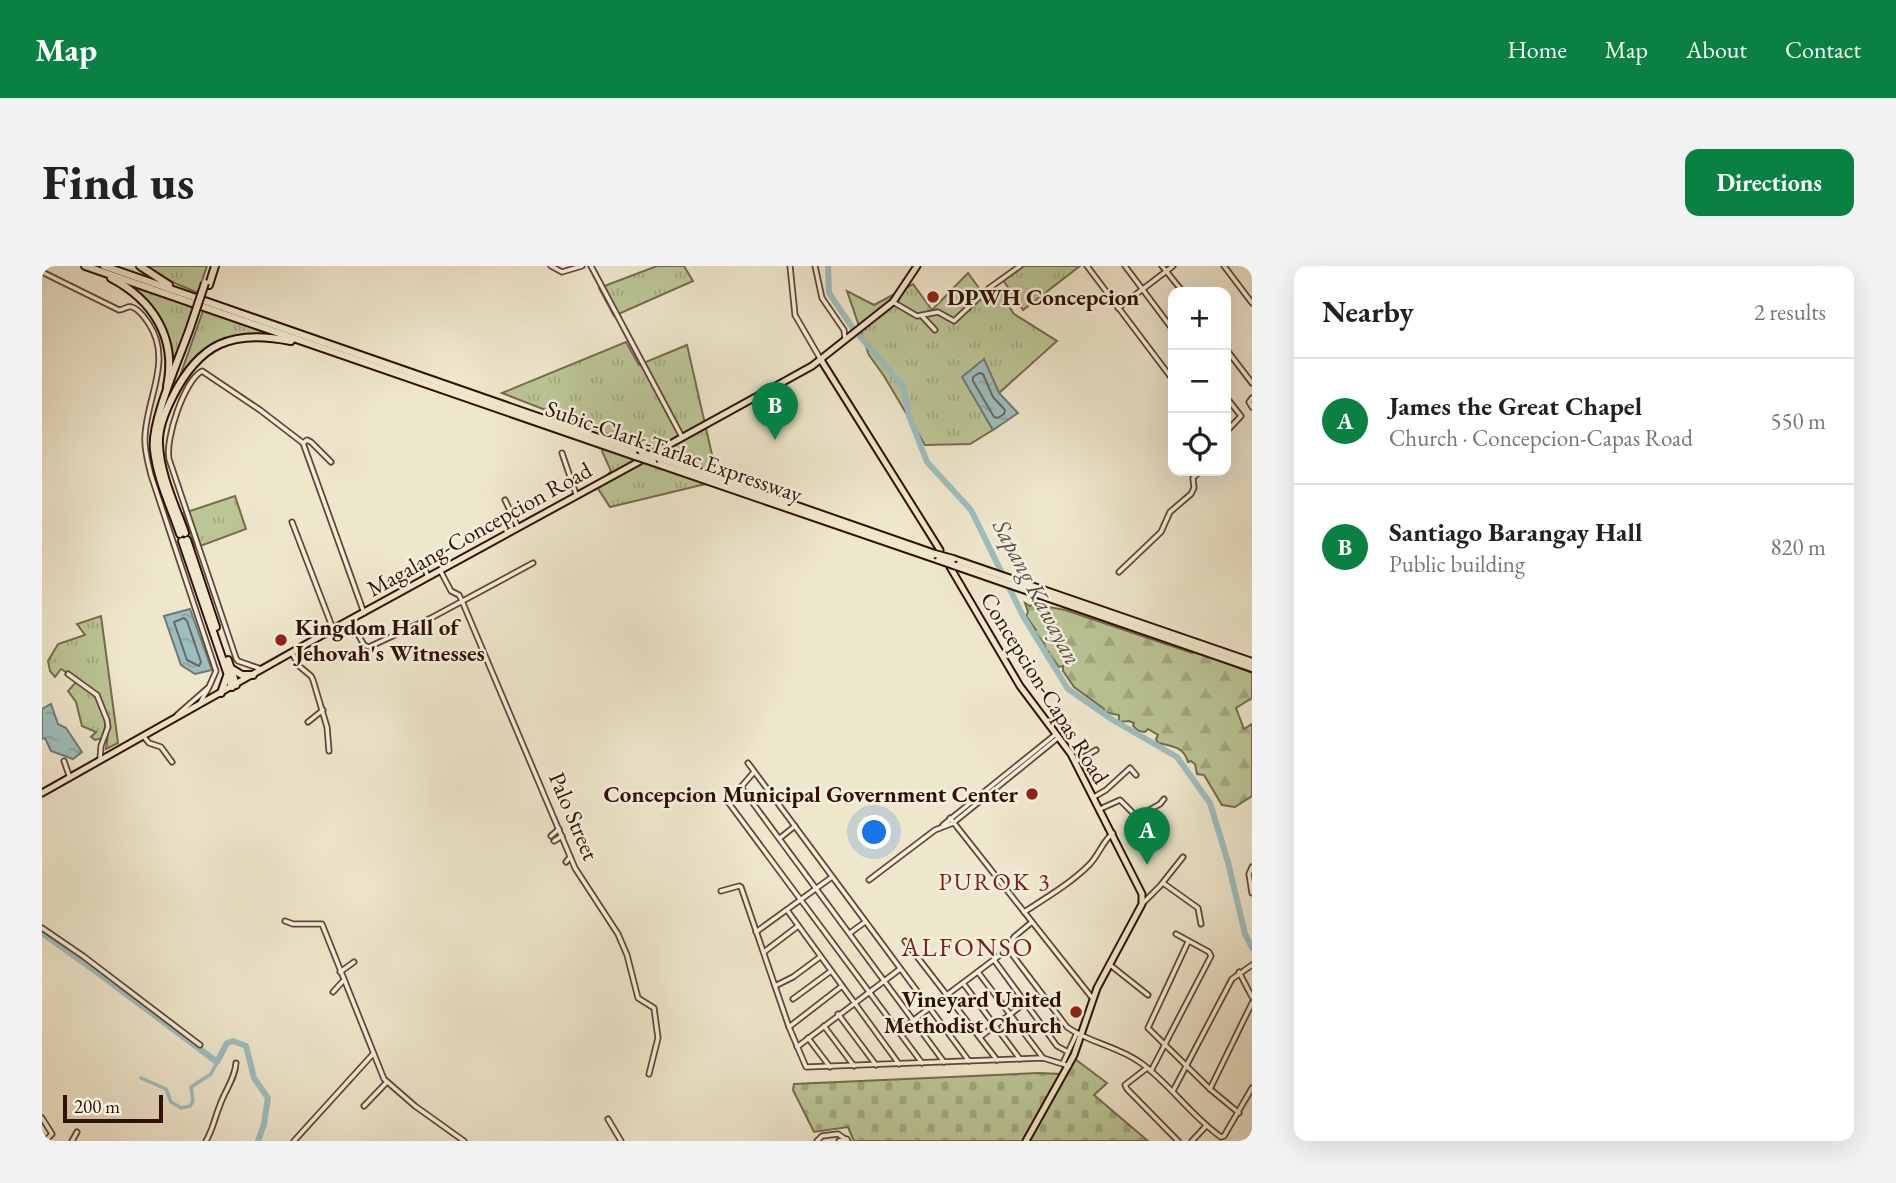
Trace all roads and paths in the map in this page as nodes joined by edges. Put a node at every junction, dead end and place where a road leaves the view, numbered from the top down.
1 (85, 266) edge
2 (104, 266) edge
3 (140, 266) edge
4 (213, 266) edge
5 (551, 266) edge
6 (582, 266) edge
7 (591, 266) edge
8 (790, 266) edge
9 (815, 266) edge
10 (917, 266) edge
11 (1020, 266) edge
12 (1087, 266) edge
13 (1125, 266) edge
14 (1162, 266) edge
15 (1173, 266) edge
16 (1224, 266) edge
17 (1166, 271) junction
18 (42, 272) edge
19 (1178, 287) edge
20 (1143, 290) junction
21 (193, 297) junction
22 (893, 302) junction
23 (1252, 303) edge
24 (1118, 308) junction
25 (922, 316) junction
26 (1168, 323) edge
27 (935, 330) dead end
28 (846, 340) junction
29 (314, 345) junction
30 (1227, 350) edge
31 (821, 360) junction
32 (1168, 369) edge
33 (1252, 383) edge
34 (1252, 398) edge
35 (1231, 403) edge
36 (165, 405) junction
37 (1252, 407) edge
38 (1231, 427) edge
39 (682, 438) junction
40 (303, 443) junction
41 (562, 453) dead end
42 (639, 457) junction
43 (655, 458) junction
44 (331, 462) dead end
45 (1195, 476) edge
46 (576, 494) junction
47 (505, 500) dead end
48 (292, 522) dead end
49 (518, 527) junction
50 (938, 555) junction
51 (533, 563) dead end
52 (423, 564) dead end
53 (953, 564) junction
54 (440, 570) junction
55 (1119, 572) dead end
56 (428, 577) junction
57 (1033, 590) junction
58 (462, 601) junction
59 (364, 613) junction
60 (350, 620) junction
61 (333, 629) junction
62 (292, 653) junction
63 (1252, 662) edge
64 (227, 666) junction
65 (1252, 668) edge
66 (263, 670) junction
67 (68, 674) dead end
68 (253, 675) junction
69 (234, 686) junction
70 (209, 687) junction
71 (221, 694) junction
72 (198, 707) junction
73 (323, 710) junction
74 (174, 720) junction
75 (308, 722) dead end
76 (1057, 735) junction
77 (144, 737) junction
78 (1097, 750) dead end
79 (329, 751) dead end
80 (64, 761) dead end
81 (101, 761) junction
82 (172, 761) dead end
83 (1075, 762) junction
84 (748, 763) dead end
85 (754, 772) junction
86 (1136, 775) dead end
87 (70, 778) junction
88 (741, 787) junction
89 (42, 793) edge
90 (1124, 795) dead end
91 (1094, 797) junction
92 (1164, 799) dead end
93 (1120, 800) junction
94 (1100, 809) junction
95 (951, 820) junction
96 (552, 825) dead end
97 (558, 826) junction
98 (795, 826) junction
99 (1113, 833) junction
100 (562, 836) junction
101 (780, 838) junction
102 (1183, 856) dead end
103 (570, 857) junction
104 (566, 862) dead end
105 (1252, 867) edge
106 (832, 877) junction
107 (869, 880) dead end
108 (1163, 883) junction
109 (816, 888) junction
110 (721, 891) dead end
111 (1252, 893) edge
112 (801, 900) junction
113 (1142, 904) junction
114 (787, 910) junction
115 (1024, 912) junction
116 (285, 920) dead end
117 (865, 922) junction
118 (1032, 922) junction
119 (1201, 925) dead end
120 (798, 926) junction
121 (42, 928) edge
122 (756, 932) junction
123 (850, 934) junction
124 (1176, 934) dead end
125 (905, 941) dead end
126 (1188, 942) junction
127 (1008, 949) junction
128 (763, 953) junction
129 (820, 956) junction
130 (994, 960) junction
131 (354, 962) dead end
132 (1109, 964) junction
133 (1252, 965) edge
134 (900, 969) junction
135 (831, 971) junction
136 (340, 972) junction
137 (978, 972) junction
138 (1239, 972) junction
139 (343, 981) junction
140 (884, 981) junction
141 (963, 983) junction
142 (775, 986) junction
143 (842, 986) junction
144 (869, 990) junction
145 (333, 992) dead end
146 (947, 995) junction
147 (1148, 995) dead end
148 (1252, 997) edge
149 (793, 999) dead end
150 (1093, 999) junction
151 (854, 1002) junction
152 (1025, 1003) junction
153 (1252, 1003) edge
154 (931, 1008) junction
155 (838, 1014) junction
156 (1010, 1014) junction
157 (914, 1019) junction
158 (824, 1025) junction
159 (996, 1026) junction
160 (789, 1027) junction
161 (899, 1031) junction
162 (1079, 1034) junction
163 (808, 1037) junction
164 (980, 1037) junction
165 (1166, 1044) junction
166 (200, 1045) dead end
167 (797, 1047) junction
168 (1068, 1052) junction
169 (373, 1054) junction
170 (1043, 1058) junction
171 (1020, 1059) junction
172 (997, 1060) junction
173 (969, 1061) junction
174 (944, 1062) junction
175 (236, 1063) dead end
176 (923, 1063) junction
177 (898, 1064) junction
178 (1066, 1064) junction
179 (876, 1065) junction
180 (853, 1066) junction
181 (830, 1067) junction
182 (1188, 1067) junction
183 (1149, 1070) junction
184 (649, 1074) dead end
185 (387, 1082) junction
186 (1252, 1088) edge
187 (1210, 1089) junction
188 (1173, 1091) junction
189 (364, 1106) dead end
190 (1239, 1114) junction
191 (42, 1118) edge
192 (608, 1119) dead end
193 (1206, 1126) junction
194 (77, 1132) dead end
195 (847, 1140) edge
196 (45, 1141) edge
197 (72, 1141) edge
198 (206, 1141) edge
199 (294, 1141) edge
200 (464, 1141) edge
201 (621, 1141) edge
202 (817, 1141) edge
203 (839, 1141) edge
204 (1026, 1141) edge
205 (1178, 1141) edge
206 (1192, 1141) edge

1 - 29 highway, Subic-Clark-Tarlac Expressway
1 - 36 highway
2 - 21 highway, Subic-Clark-Tarlac Expressway
3 - 21 highway
4 - 36 highway, bridge
5 - 6 street
7 - 39 street
8 - 31 street
9 - 28 street
10 - 22 main road
11 - 25 street
12 - 24 street
13 - 20 street
14 - 17 street
15 - 17 street
16 - 23 street
17 - 19 street
17 - 20 street
18 - 70 street
20 - 24 street
20 - 26 street
21 - 42 highway, Subic-Clark-Tarlac Expressway
22 - 25 street
22 - 28 main road
24 - 32 street
25 - 27 street
28 - 31 main road
29 - 36 highway
29 - 42 highway, Subic-Clark-Tarlac Expressway
30 - 33 street
31 - 39 main road
31 - 50 main road
34 - 37 street
35 - 38 street
36 - 64 highway
39 - 43 main road
40 - 44 street
40 - 59 street
40 - 66 street
41 - 46 street
42 - 43 highway, Subic-Clark-Tarlac Expressway, bridge
42 - 46 main road, Magalang-Concepcion Road
43 - 50 highway, Subic-Clark-Tarlac Expressway
45 - 55 street
46 - 49 main road, Magalang-Concepcion Road
47 - 49 street
48 - 61 street
49 - 54 main road, Magalang-Concepcion Road
50 - 53 highway, Subic-Clark-Tarlac Expressway, bridge
51 - 58 street
52 - 56 street
53 - 57 highway, Subic-Clark-Tarlac Expressway
53 - 76 main road, Concepcion-Capas Road
54 - 56 main road, Magalang-Concepcion Road
54 - 58 street, Palo Street
56 - 59 main road, Magalang-Concepcion Road
57 - 63 highway, Subic-Clark-Tarlac Expressway
57 - 65 highway, Subic-Clark-Tarlac Expressway
58 - 60 street
58 - 97 street, Palo Street
59 - 60 main road, Magalang-Concepcion Road
60 - 61 main road, Magalang-Concepcion Road
61 - 62 main road, Magalang-Concepcion Road
62 - 66 main road, Magalang-Concepcion Road
62 - 73 street
64 - 68 highway
64 - 69 highway
64 - 71 highway
66 - 68 main road, Magalang-Concepcion Road
67 - 81 street
68 - 69 main road, Magalang-Concepcion Road
69 - 71 main road, Magalang-Concepcion Road
70 - 72 street
70 - 74 street
71 - 72 main road, Magalang-Concepcion Road
72 - 74 main road, Magalang-Concepcion Road
73 - 75 street
73 - 79 street
74 - 77 main road, Magalang-Concepcion Road
76 - 83 main road, Concepcion-Capas Road
76 - 95 street
77 - 81 main road, Magalang-Concepcion Road
77 - 82 street
78 - 83 street
80 - 87 street
81 - 87 main road, Magalang-Concepcion Road
83 - 91 main road, Concepcion-Capas Road
84 - 85 street
85 - 88 street
85 - 98 street
86 - 91 street
87 - 89 main road, Magalang-Concepcion Road
88 - 101 street
88 - 112 street
90 - 93 street
91 - 94 main road, Concepcion-Capas Road
92 - 93 street
93 - 94 street
94 - 99 main road, Concepcion-Capas Road
95 - 107 street
95 - 115 street
96 - 97 street
97 - 100 street, Palo Street
97 - 100 street
98 - 101 street
98 - 106 street
99 - 113 main road, Concepcion-Capas Road
99 - 115 street
100 - 103 street, Palo Street
101 - 109 street
102 - 108 street
103 - 104 street
103 - 184 street, Palo Street
105 - 111 street
106 - 109 street
106 - 117 street
108 - 113 street
108 - 119 street
109 - 112 street
109 - 123 street
110 - 122 street
112 - 114 street
112 - 144 street
113 - 132 main road
114 - 120 street
114 - 122 street
115 - 118 street
116 - 136 street
117 - 123 street
117 - 134 street
118 - 127 street
118 - 150 street
120 - 128 street
120 - 129 street
121 - 166 street
122 - 128 street
123 - 140 street
124 - 126 street
125 - 146 street
126 - 165 street
126 - 165 street
127 - 130 street
127 - 162 street
128 - 142 street
129 - 135 street
129 - 142 street
130 - 137 street
130 - 152 street
131 - 136 street
132 - 147 street
132 - 150 main road
133 - 138 street
134 - 140 street
134 - 154 street
135 - 143 street
135 - 149 street
136 - 139 street
137 - 141 street
137 - 156 street
138 - 148 street
138 - 182 street
139 - 145 street
139 - 169 street
140 - 144 street
140 - 157 street
141 - 146 street
141 - 159 street
142 - 160 street
143 - 151 street
143 - 160 street
144 - 151 street
144 - 161 street
146 - 154 street
146 - 164 street
150 - 162 main road
151 - 155 street
151 - 177 street
152 - 156 street
152 - 168 street
153 - 187 street
154 - 157 street
154 - 173 street
155 - 158 street
155 - 179 street
156 - 159 street
156 - 170 street
157 - 161 street
157 - 174 street
158 - 163 street
158 - 180 street
159 - 164 street
159 - 171 street
160 - 167 street
161 - 176 street
162 - 168 street
162 - 178 main road
162 - 183 street
163 - 167 street
163 - 181 street
164 - 172 street
165 - 182 street
165 - 183 street
167 - 181 street
168 - 178 street
169 - 185 street
169 - 199 street
170 - 171 street
170 - 178 street
171 - 172 street
172 - 173 street
173 - 174 street
174 - 176 street
175 - 198 street
176 - 177 street
177 - 179 street
178 - 204 main road
179 - 180 street
180 - 181 street
182 - 187 street
182 - 188 street
183 - 188 street
183 - 205 street
185 - 189 street
185 - 200 street
186 - 190 street
187 - 190 street
188 - 193 street
190 - 193 street
191 - 196 street
192 - 201 street
193 - 206 street
194 - 197 street
195 - 202 street
195 - 203 street

